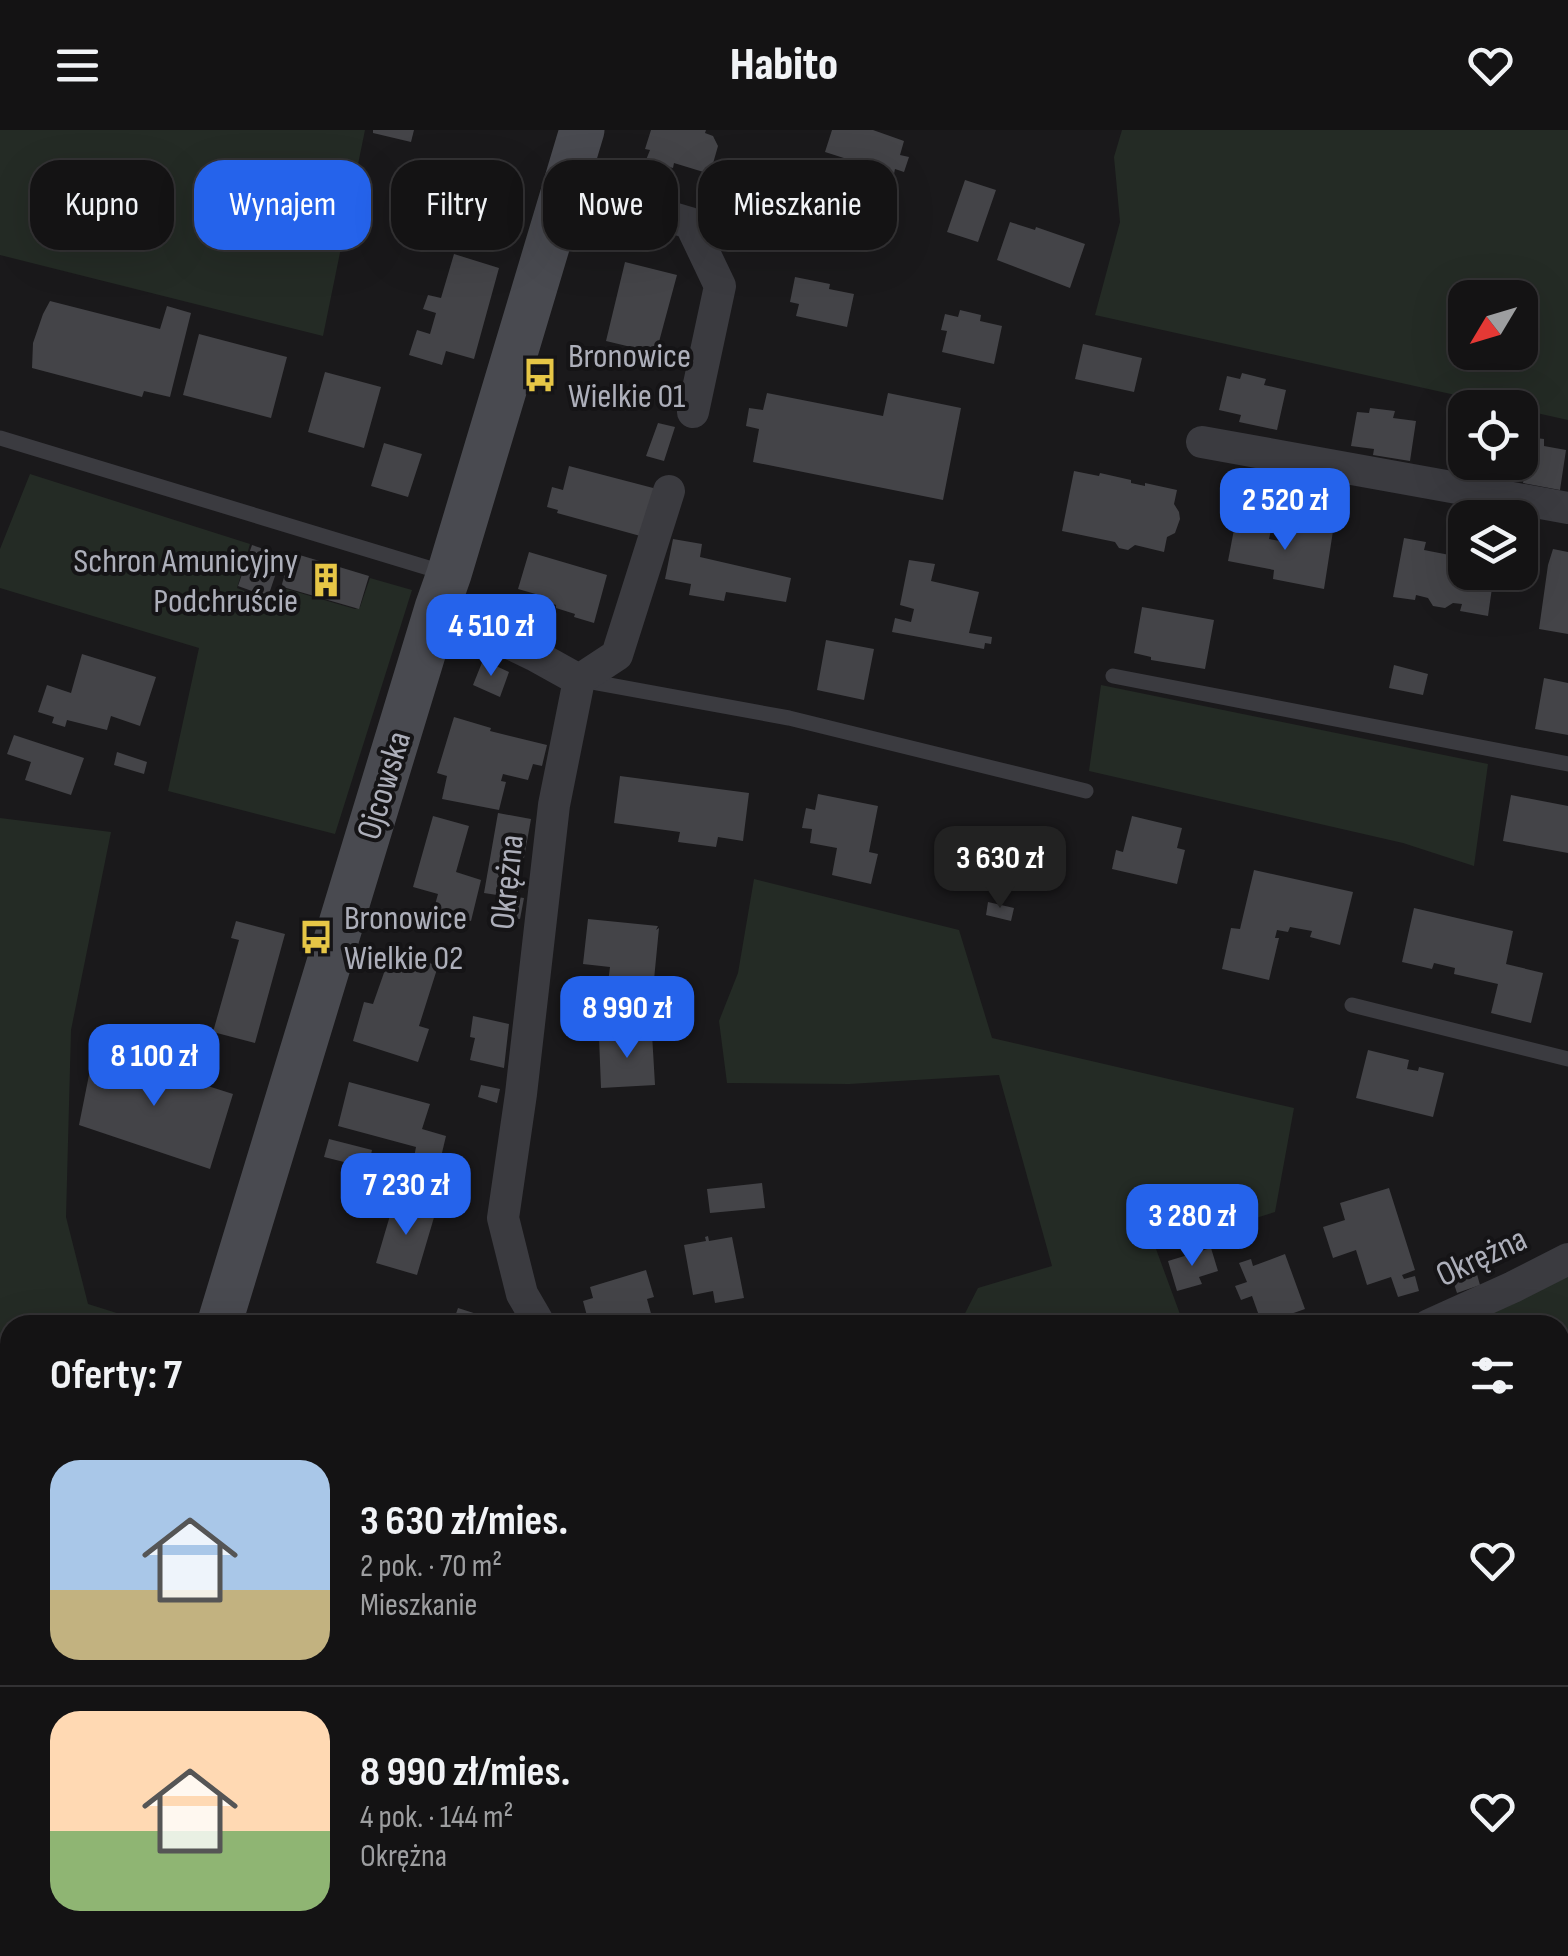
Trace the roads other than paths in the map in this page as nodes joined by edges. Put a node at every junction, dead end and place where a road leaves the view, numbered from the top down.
1 (582, 130) edge
2 (573, 160) edge
3 (678, 220) edge
4 (546, 250) edge
5 (693, 412) dead end
6 (0, 438) edge
7 (1202, 442) dead end
8 (669, 491) dead end
9 (1568, 508) edge
10 (443, 591) junction
11 (1113, 676) dead end
12 (579, 680) junction
13 (1568, 764) edge
14 (1086, 791) dead end
15 (1352, 1005) dead end
16 (1568, 1059) edge
17 (1568, 1259) edge
18 (223, 1315) edge
19 (534, 1315) edge
20 (1451, 1315) edge

1 - 2 street, Ojcowska
3 - 5 street
4 - 10 street, Ojcowska
6 - 10 lane
7 - 9 street
8 - 12 street
10 - 12 street
10 - 18 street, Ojcowska
11 - 13 lane
12 - 14 lane
12 - 19 street, Okrężna
15 - 16 lane
17 - 20 street, Okrężna

